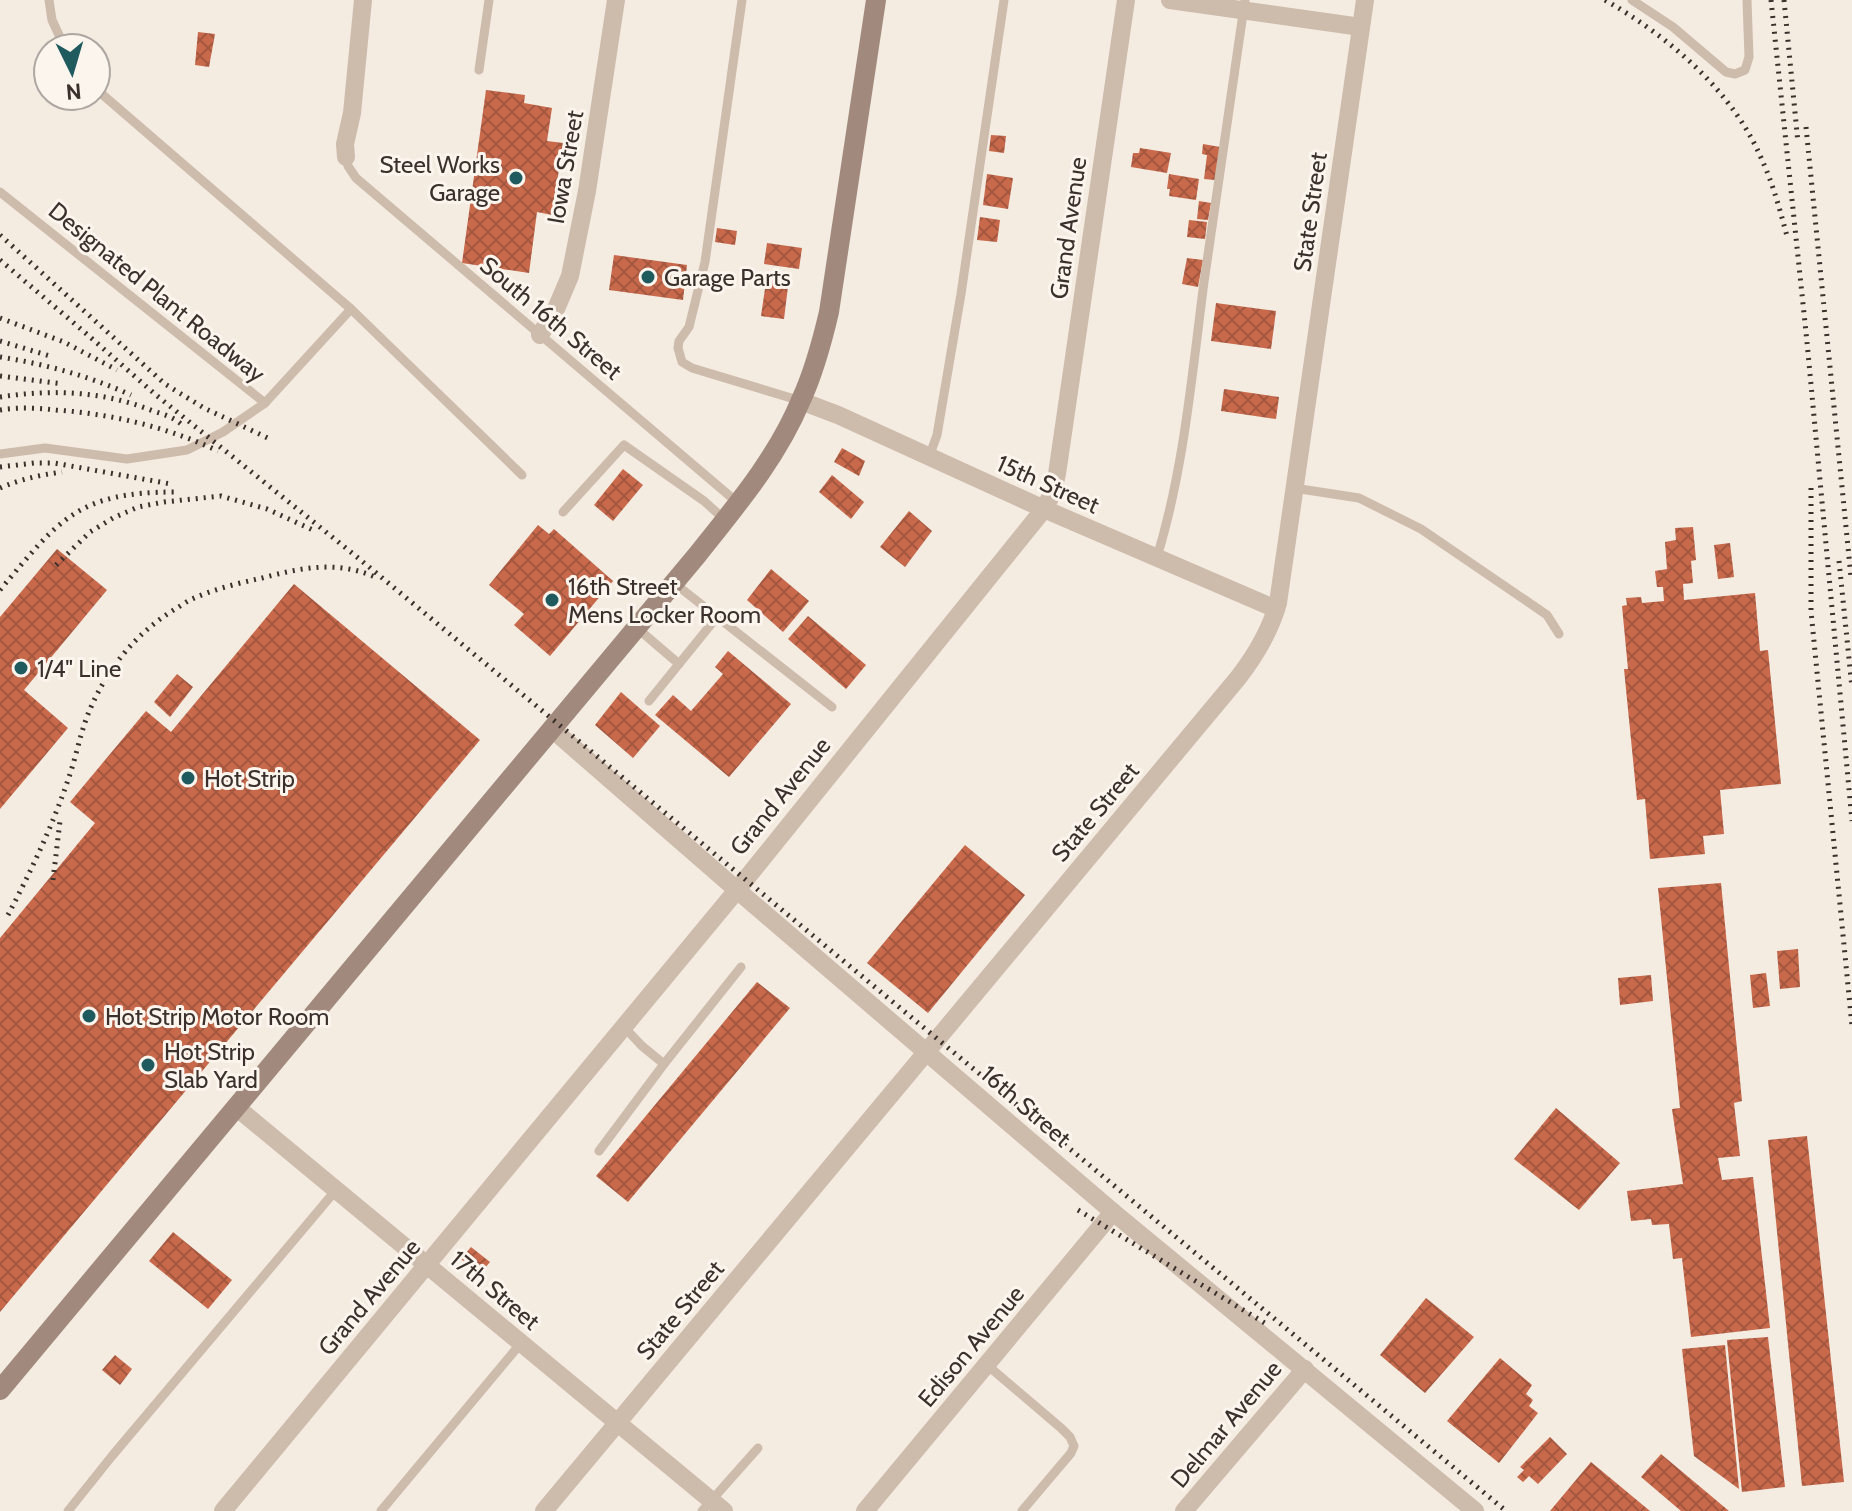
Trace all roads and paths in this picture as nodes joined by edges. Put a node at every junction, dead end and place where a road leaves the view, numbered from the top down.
1 (49, 0) edge
2 (363, 0) edge
3 (489, 0) edge
4 (616, 0) edge
5 (742, 0) edge
6 (876, 0) edge
7 (1004, 0) edge
8 (1126, 0) edge
9 (1170, 0) edge
10 (1365, 0) edge
11 (1632, 0) edge
12 (1747, 0) edge
13 (1244, 5) edge
14 (1361, 27) junction
15 (58, 32) edge
16 (479, 70) dead end
17 (112, 103) edge
18 (346, 157) joint
19 (0, 192) edge
20 (351, 309) junction
21 (540, 335) junction
22 (801, 401) junction
23 (265, 403) junction
24 (0, 454) edge
25 (929, 457) junction
26 (522, 475) dead end
27 (1294, 488) junction
28 (738, 503) junction
29 (1044, 509) junction
30 (563, 512) dead end
31 (725, 520) junction
32 (1157, 558) junction
33 (674, 583) junction
34 (1276, 609) junction
35 (717, 617) junction
36 (637, 628) junction
37 (1559, 634) dead end
38 (679, 664) junction
39 (649, 701) dead end
40 (832, 707) dead end
41 (552, 729) junction
42 (737, 890) junction
43 (741, 967) dead end
44 (624, 1027) junction
45 (926, 1051) junction
46 (664, 1064) junction
47 (236, 1107) junction
48 (599, 1151) dead end
49 (336, 1190) junction
50 (1113, 1212) junction
51 (427, 1265) junction
52 (521, 1343) junction
53 (987, 1365) junction
54 (1305, 1369) junction
55 (0, 1390) edge
56 (617, 1422) junction
57 (758, 1448) dead end
58 (712, 1507) edge
59 (1187, 1510) edge
60 (68, 1511) edge
61 (223, 1511) edge
62 (381, 1511) edge
63 (544, 1511) edge
64 (865, 1511) edge
65 (1022, 1511) edge
66 (1475, 1511) edge

1 - 15 lane
2 - 18 street
3 - 16 lane
4 - 21 street, Iowa Street
5 - 22 lane
6 - 22 main road
7 - 25 lane
8 - 29 street, Grand Avenue
9 - 13 street
10 - 14 street, State Street
11 - 12 lane
13 - 14 street
13 - 32 lane
14 - 27 street, State Street
17 - 20 lane
18 - 21 lane, South 16th Street
19 - 23 lane, Designated Plant Roadway
20 - 23 lane, Designated Plant Roadway
20 - 26 lane
21 - 28 lane, South 16th Street
22 - 25 street, 15th Street
22 - 28 main road
23 - 24 lane
25 - 29 street, 15th Street
27 - 34 street, State Street
27 - 37 lane
28 - 31 main road
29 - 32 street, 15th Street
29 - 42 street, Grand Avenue
30 - 31 lane
31 - 33 main road
32 - 34 street, 15th Street
33 - 35 lane
33 - 36 main road
34 - 45 street, State Street
35 - 38 lane
35 - 40 lane
36 - 38 lane
36 - 41 main road
38 - 39 lane
41 - 42 street, 16th Street
41 - 47 main road
42 - 44 street, Grand Avenue
42 - 45 street, 16th Street
43 - 46 lane
44 - 46 lane
44 - 51 street, Grand Avenue
45 - 50 street, 16th Street
45 - 56 street, State Street
46 - 48 lane
47 - 49 street, 17th Street
47 - 55 main road
49 - 51 street, 17th Street
49 - 60 lane
50 - 53 street, Edison Avenue
50 - 54 street, 16th Street
51 - 52 street, 17th Street
51 - 61 street, Grand Avenue
52 - 56 street, 17th Street
52 - 62 lane
53 - 64 street, Edison Avenue
53 - 65 lane
54 - 59 street, Delmar Avenue
54 - 66 street, 16th Street
56 - 58 street, 17th Street
56 - 63 street, State Street
57 - 58 lane

